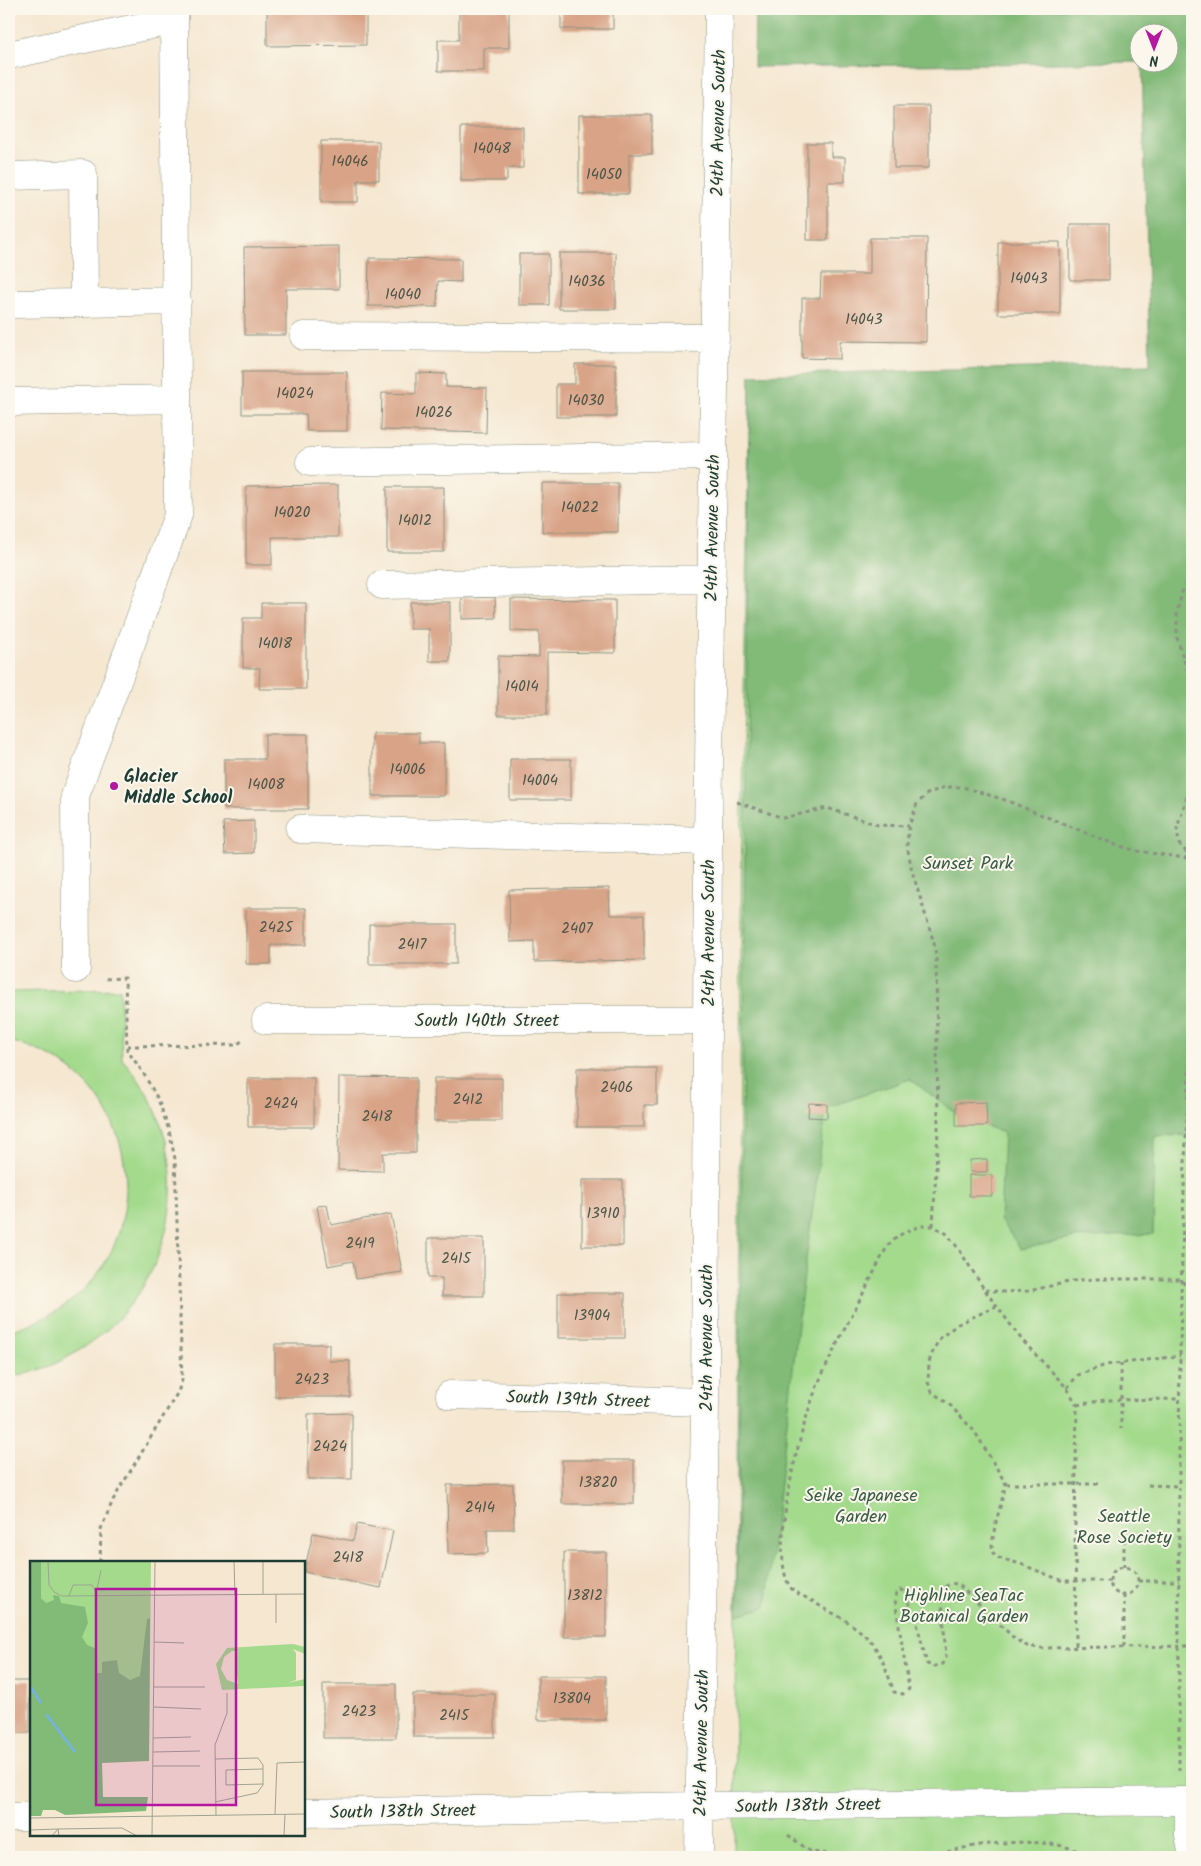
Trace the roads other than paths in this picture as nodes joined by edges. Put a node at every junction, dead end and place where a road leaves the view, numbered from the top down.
1 (719, 9) edge
2 (174, 14) edge
3 (9, 55) edge
4 (9, 176) edge
5 (177, 301) junction
6 (84, 303) junction
7 (9, 304) edge
8 (304, 336) dead end
9 (715, 338) junction
10 (177, 399) junction
11 (9, 402) edge
12 (713, 456) junction
13 (310, 462) dead end
14 (712, 579) junction
15 (382, 585) dead end
16 (300, 829) dead end
17 (708, 841) junction
18 (76, 969) road end
19 (266, 1020) dead end
20 (707, 1020) junction
21 (450, 1395) dead end
22 (705, 1402) junction
23 (1187, 1801) edge
24 (700, 1806) junction
25 (305, 1812) edge
26 (9, 1817) edge
27 (30, 1817) edge
28 (1192, 1851) edge
29 (699, 1857) edge

1 - 9 street, 24th Avenue South
2 - 3 street
2 - 5 street
4 - 6 street
5 - 6 street
5 - 10 street
6 - 7 street
8 - 9 street
9 - 12 street, 24th Avenue South
10 - 11 street
10 - 18 street
12 - 13 street
12 - 14 street, 24th Avenue South
14 - 15 street
14 - 17 street, 24th Avenue South
16 - 17 street
17 - 20 street, 24th Avenue South
19 - 20 street, South 140th Street
20 - 22 street, 24th Avenue South
21 - 22 street, South 139th Street
22 - 24 street, 24th Avenue South
23 - 24 street, South 138th Street
23 - 28 street
24 - 25 street, South 138th Street
24 - 29 street, 24th Avenue South
26 - 27 street

